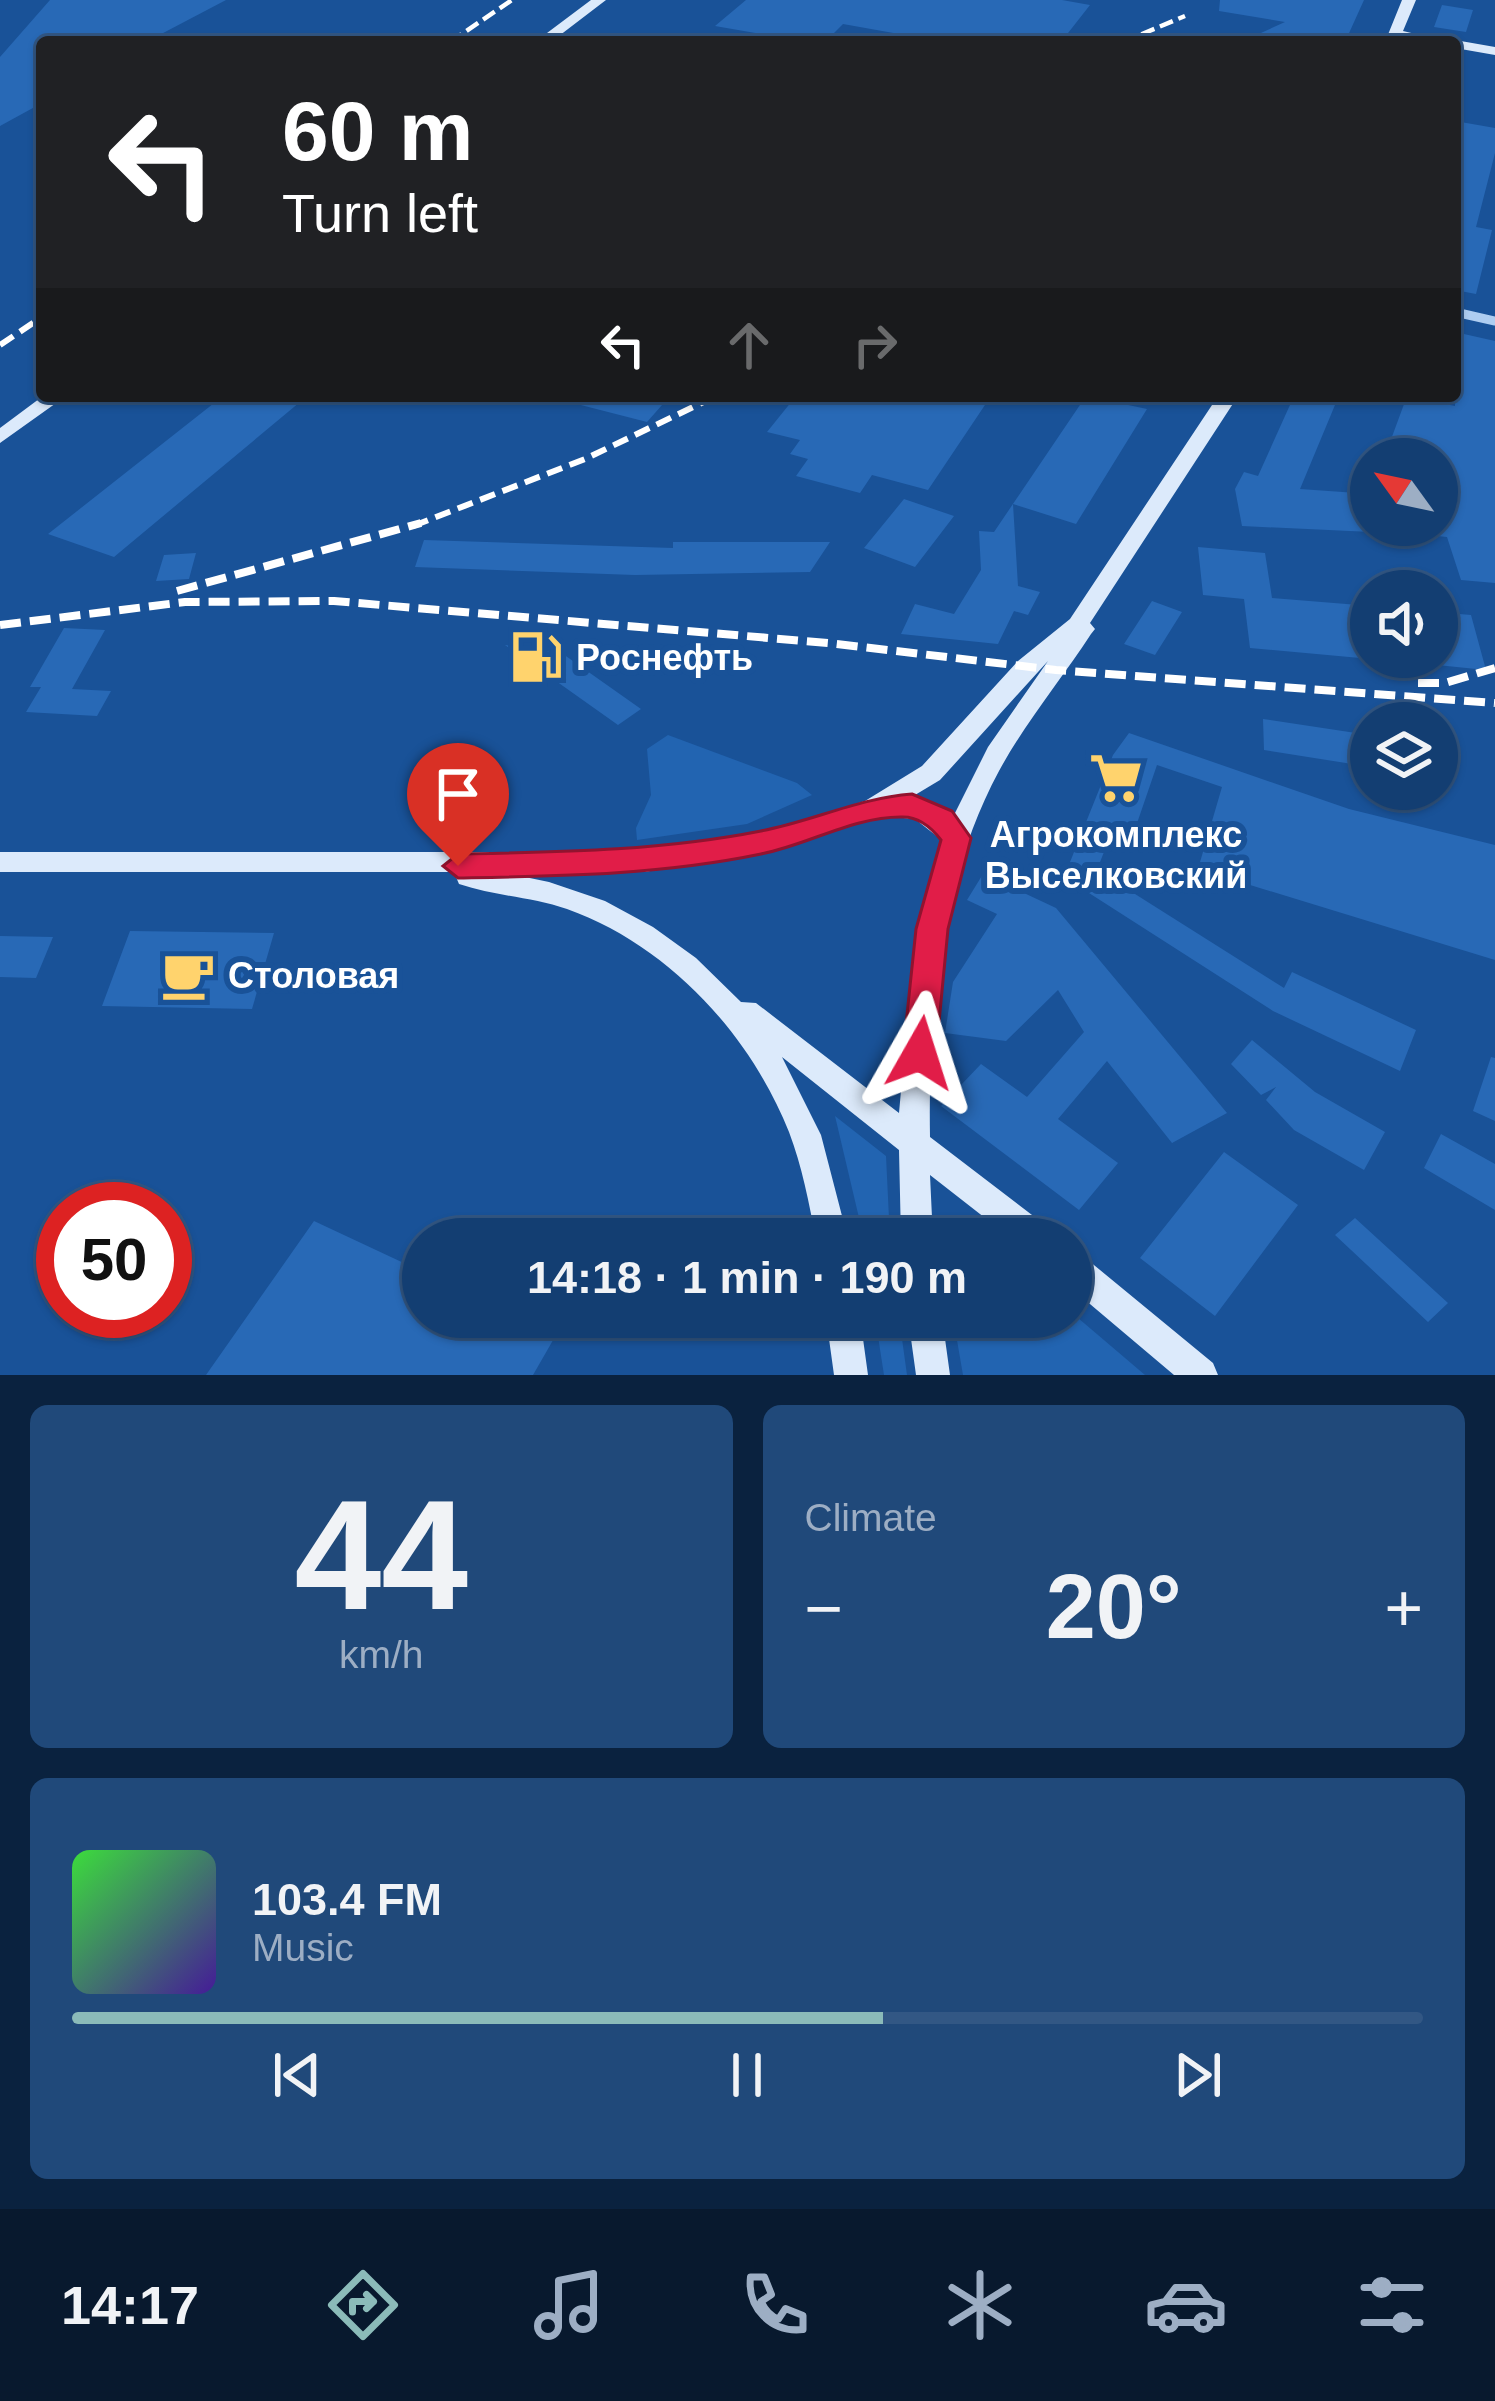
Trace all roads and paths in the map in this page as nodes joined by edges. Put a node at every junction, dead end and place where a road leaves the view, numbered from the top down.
1 (599, 0) edge
2 (1411, 0) edge
3 (550, 36) edge
4 (1397, 36) edge
5 (1461, 45) edge
6 (1495, 51) edge
7 (1461, 313) edge
8 (1495, 321) edge
9 (48, 402) edge
10 (1228, 402) edge
11 (0, 437) edge
12 (1153, 517) junction
13 (874, 808) junction
14 (956, 838) junction
15 (0, 862) edge
16 (414, 866) junction
17 (705, 981) junction
18 (911, 1136) junction
19 (827, 1218) edge
20 (916, 1218) edge
21 (1011, 1218) edge
22 (1092, 1284) edge
23 (846, 1338) edge
24 (928, 1338) edge
25 (851, 1375) edge
26 (932, 1375) edge
27 (1202, 1375) edge

1 - 3 main road
2 - 4 main road
5 - 6 main road
7 - 8 street
9 - 11 main road
10 - 12 main road
12 - 13 main road
12 - 14 main road
13 - 14 main road
13 - 16 main road
14 - 18 main road
15 - 16 main road
16 - 17 main road
17 - 18 main road
17 - 19 main road
18 - 20 main road
18 - 21 main road
22 - 27 main road
23 - 25 main road
24 - 26 main road

